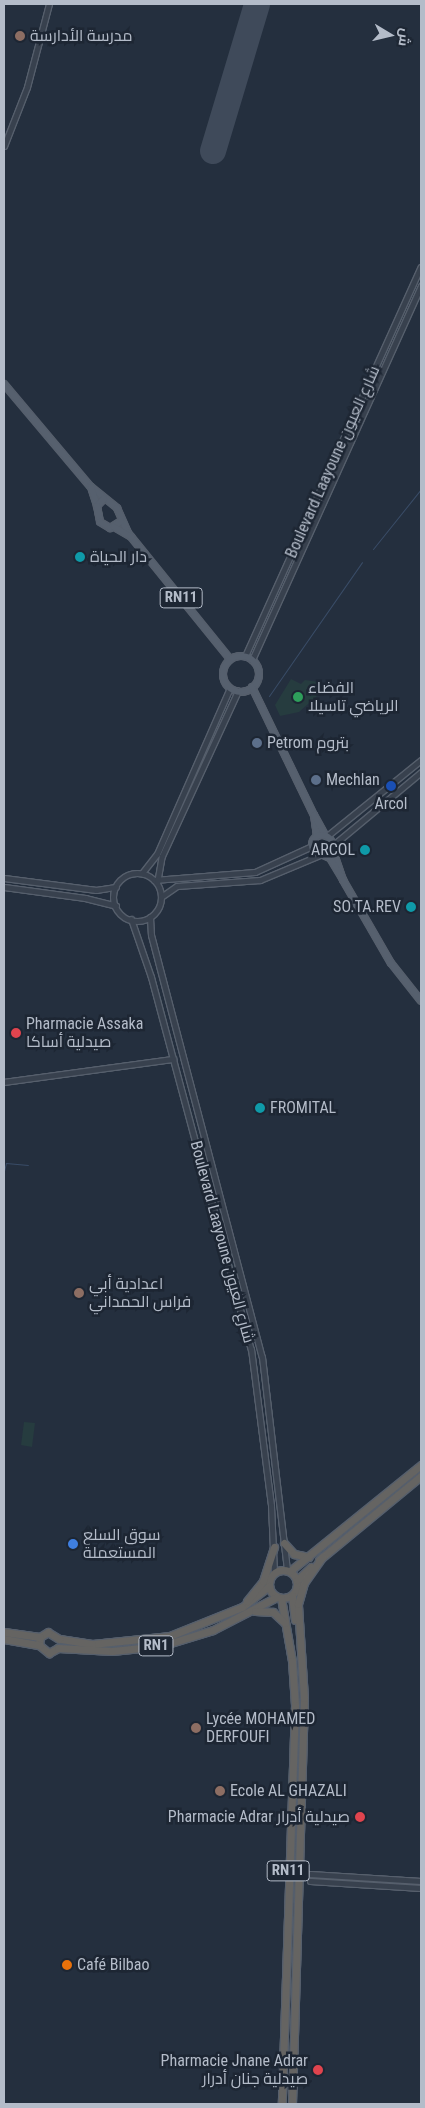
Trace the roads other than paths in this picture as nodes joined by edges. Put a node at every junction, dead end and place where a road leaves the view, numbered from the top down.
1 (49, 4) edge
2 (4, 146) edge
3 (421, 267) edge
4 (421, 285) edge
5 (4, 384) edge
6 (90, 486) junction
7 (104, 499) junction
8 (97, 506) junction
9 (121, 522) junction
10 (114, 527) junction
11 (131, 537) junction
12 (245, 656) junction
13 (230, 659) junction
14 (252, 660) junction
15 (252, 687) junction
16 (230, 688) junction
17 (238, 691) junction
18 (421, 760) edge
19 (421, 772) edge
20 (314, 815) junction
21 (326, 835) junction
22 (316, 836) junction
23 (312, 846) junction
24 (332, 847) junction
25 (322, 855) junction
26 (142, 873) junction
27 (4, 878) edge
28 (343, 880) junction
29 (156, 881) junction
30 (4, 887) edge
31 (116, 887) junction
32 (161, 897) junction
33 (116, 906) junction
34 (150, 917) junction
35 (131, 920) junction
36 (421, 1001) edge
37 (173, 1059) junction
38 (4, 1082) edge
39 (421, 1465) edge
40 (421, 1476) edge
41 (284, 1543) junction
42 (274, 1547) junction
43 (309, 1557) junction
44 (322, 1557) junction
45 (288, 1571) junction
46 (274, 1573) junction
47 (297, 1580) junction
48 (269, 1586) junction
49 (292, 1596) junction
50 (279, 1598) junction
51 (245, 1610) junction
52 (287, 1628) junction
53 (4, 1632) edge
54 (299, 1635) junction
55 (4, 1639) edge
56 (59, 1639) junction
57 (39, 1641) junction
58 (58, 1648) junction
59 (310, 1874) dead end
60 (310, 1881) dead end
61 (421, 1881) edge
62 (421, 1888) edge
63 (282, 2104) edge
64 (292, 2104) edge

1 - 2 street
3 - 12 street, Boulevard Laayoune شارع العيون
4 - 14 street, Boulevard Laayoune شارع العيون
5 - 6 main road, RN11
6 - 7 main road, RN11
6 - 8 main road, RN11
7 - 8 main road
7 - 9 main road, RN11
8 - 10 main road, RN11
9 - 10 main road
9 - 11 main road, RN11
10 - 11 main road, RN11
11 - 13 main road, RN11
12 - 13 main road
12 - 14 main road
13 - 16 main road
14 - 15 main road
15 - 17 main road
15 - 20 main road
16 - 17 main road
16 - 26 street
17 - 29 street
18 - 21 street
19 - 24 street
20 - 21 main road
20 - 22 main road
21 - 22 main road
21 - 24 main road
22 - 23 main road
23 - 25 main road
23 - 29 street
24 - 25 main road
24 - 28 main road
25 - 28 main road
25 - 32 street
26 - 29 street
26 - 31 street
27 - 31 street
28 - 36 main road
29 - 32 street
30 - 33 street
31 - 33 street
32 - 34 street
33 - 35 street
34 - 35 street
34 - 41 street, Boulevard Laayoune شارع العيون
35 - 37 street, Boulevard Laayoune شارع العيون
37 - 38 street
37 - 42 street, Boulevard Laayoune شارع العيون
39 - 43 highway
40 - 44 highway
41 - 43 highway
41 - 45 street, Boulevard Laayoune شارع العيون
42 - 46 street, Boulevard Laayoune شارع العيون
42 - 51 highway
43 - 45 highway
44 - 47 highway
44 - 54 highway
45 - 46 highway
45 - 47 highway
46 - 48 highway
47 - 49 highway
48 - 50 highway
48 - 51 highway, RN1
49 - 50 highway, RN1
49 - 54 highway, RN11
50 - 51 highway, RN1
50 - 52 highway, RN11
51 - 52 highway
51 - 56 highway, RN1
51 - 58 highway, RN1
52 - 63 highway, RN11
53 - 57 highway, RN1
54 - 64 highway, RN11
55 - 57 highway, RN1
56 - 57 highway, RN1
56 - 58 highway
57 - 58 highway, RN1
59 - 61 street
60 - 62 street

